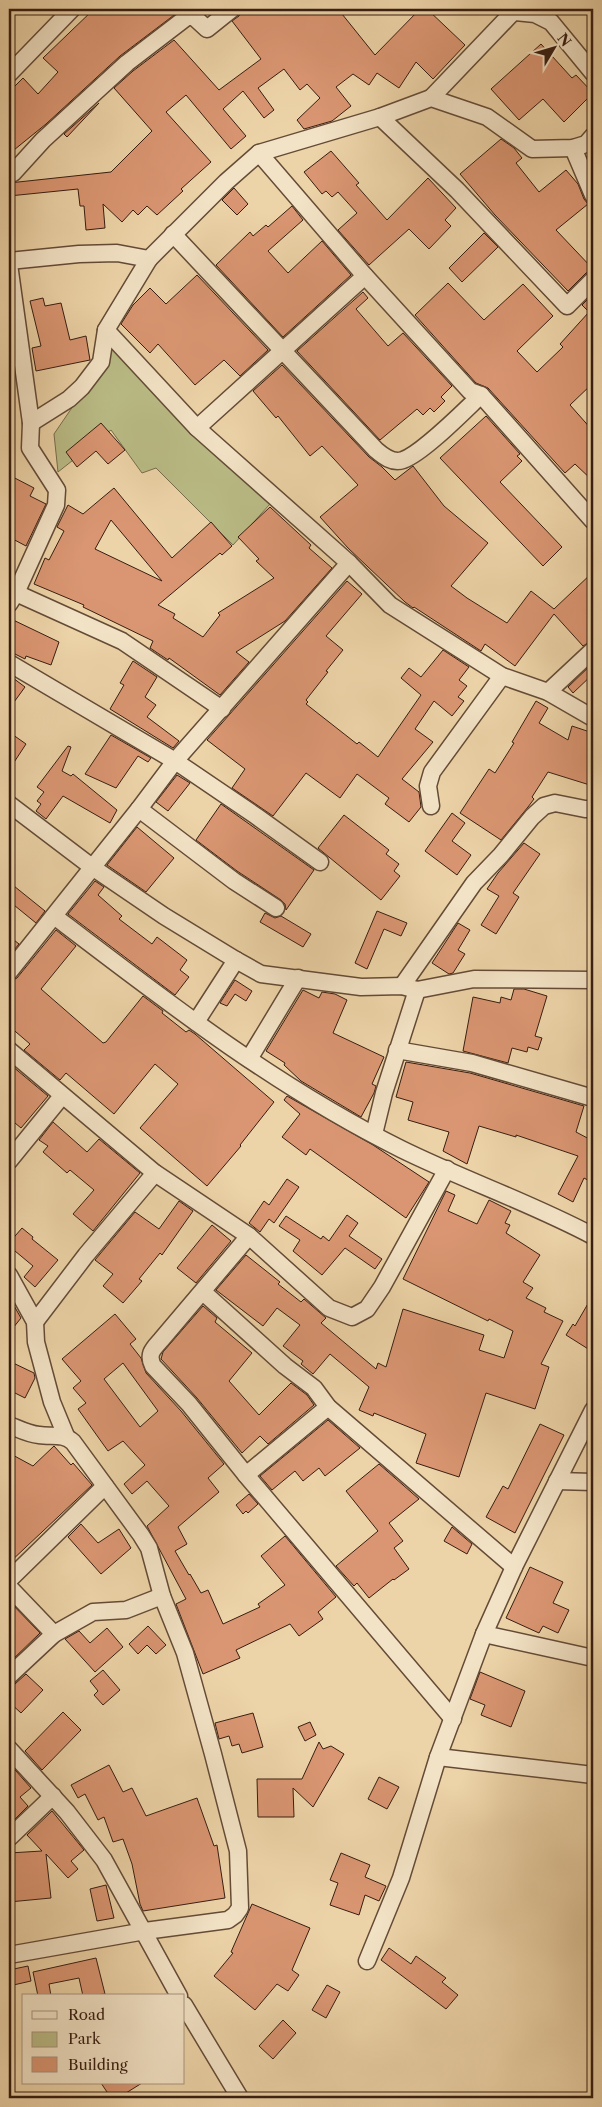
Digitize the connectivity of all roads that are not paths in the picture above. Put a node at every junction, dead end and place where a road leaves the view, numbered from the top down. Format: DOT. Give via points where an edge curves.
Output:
graph roads {
  1 [pos="232,9"];
  2 [pos="68,10"];
  3 [pos="516,10"];
  4 [pos="593,73"];
  5 [pos="9,74"];
  6 [pos="431,98"];
  7 [pos="380,117"];
  8 [pos="593,136"];
  9 [pos="573,148"];
  10 [pos="259,153"];
  11 [pos="9,173"];
  12 [pos="593,195"];
  13 [pos="173,234"];
  14 [pos="149,259"];
  15 [pos="9,263"];
  16 [pos="365,276"];
  17 [pos="593,280"];
  18 [pos="106,330"];
  19 [pos="282,350"];
  20 [pos="481,395"];
  21 [pos="31,423"];
  22 [pos="197,428"];
  23 [pos="593,521"];
  24 [pos="349,563"];
  25 [pos="12,599"];
  26 [pos="593,650"];
  27 [pos="9,662"];
  28 [pos="502,676"];
  29 [pos="548,692"];
  30 [pos="222,709"];
  31 [pos="593,718"];
  32 [pos="175,761"];
  33 [pos="9,804"];
  34 [pos="430,806"];
  35 [pos="139,809"];
  36 [pos="593,809"];
  37 [pos="320,862"];
  38 [pos="92,867"];
  39 [pos="276,908"];
  40 [pos="54,916"];
  41 [pos="236,960"];
  42 [pos="9,972"];
  43 [pos="298,978"];
  44 [pos="593,980"];
  45 [pos="409,988"];
  46 [pos="196,1022"];
  47 [pos="9,1050"];
  48 [pos="397,1050"];
  49 [pos="249,1059"];
  50 [pos="62,1096"];
  51 [pos="593,1098"];
  52 [pos="374,1134"];
  53 [pos="9,1161"];
  54 [pos="447,1170"];
  55 [pos="155,1173"];
  56 [pos="249,1236"];
  57 [pos="593,1236"];
  58 [pos="9,1275"];
  59 [pos="203,1292"];
  60 [pos="35,1322"];
  61 [pos="328,1407"];
  62 [pos="593,1410"];
  63 [pos="9,1425"];
  64 [pos="66,1436"];
  65 [pos="246,1475"];
  66 [pos="557,1481"];
  67 [pos="593,1482"];
  68 [pos="105,1486"];
  69 [pos="514,1567"];
  70 [pos="9,1580"];
  71 [pos="9,1587"];
  72 [pos="162,1596"];
  73 [pos="54,1634"];
  74 [pos="484,1634"];
  75 [pos="593,1658"];
  76 [pos="9,1676"];
  77 [pos="453,1719"];
  78 [pos="9,1749"];
  79 [pos="438,1756"];
  80 [pos="593,1776"];
  81 [pos="53,1796"];
  82 [pos="9,1838"];
  83 [pos="145,1931"];
  84 [pos="9,1955"];
  85 [pos="367,1961"];
  86 [pos="178,1994"];
  87 [pos="185,2007"];
  88 [pos="240,2098"];
  1 -- 11 [label="street" via="207,29 194,17 187,17 127,63 13,173"];
  2 -- 5 [label="street"];
  3 -- 4 [label="street" via="551,22"];
  3 -- 6 [label="street"];
  6 -- 7 [label="street"];
  6 -- 9 [label="street" via="487,117 532,149"];
  7 -- 10 [label="street"];
  7 -- 17 [label="street" via="458,190 567,306"];
  8 -- 9 [label="street" via="586,144"];
  9 -- 12 [label="street"];
  10 -- 13 [label="street"];
  10 -- 16 [label="street"];
  13 -- 14 [label="street"];
  13 -- 19 [label="street"];
  14 -- 15 [label="street" via="117,253 79,254"];
  14 -- 18 [label="street"];
  15 -- 21 [label="street"];
  16 -- 19 [label="street"];
  16 -- 20 [label="street" via="470,391"];
  18 -- 21 [label="street" via="101,362 82,387"];
  18 -- 22 [label="street"];
  19 -- 20 [label="street" via="388,460 402,461 420,450"];
  19 -- 22 [label="street"];
  20 -- 23 [label="street"];
  21 -- 25 [label="street" via="30,448 57,490 56,505"];
  22 -- 24 [label="street"];
  24 -- 28 [label="street" via="390,605"];
  24 -- 30 [label="street"];
  25 -- 30 [label="street" via="122,641"];
  26 -- 29 [label="street"];
  27 -- 32 [label="street"];
  28 -- 29 [label="street"];
  28 -- 34 [label="street" via="432,772 428,786"];
  29 -- 31 [label="street"];
  30 -- 32 [label="street"];
  32 -- 35 [label="street"];
  32 -- 37 [label="street"];
  33 -- 38 [label="street"];
  35 -- 38 [label="street"];
  35 -- 39 [label="street" via="234,881"];
  36 -- 45 [label="street" via="556,803 544,806 532,817 474,884"];
  38 -- 40 [label="street"];
  38 -- 41 [label="street"];
  40 -- 42 [label="street"];
  40 -- 46 [label="street"];
  41 -- 43 [label="street" via="261,974"];
  41 -- 46 [label="street"];
  43 -- 45 [label="street" via="361,987"];
  43 -- 49 [label="street"];
  44 -- 45 [label="street" via="474,979"];
  45 -- 48 [label="street"];
  46 -- 49 [label="street"];
  47 -- 50 [label="street"];
  48 -- 51 [label="street" via="472,1063"];
  48 -- 52 [label="street"];
  49 -- 52 [label="street"];
  50 -- 53 [label="street"];
  50 -- 55 [label="street"];
  52 -- 54 [label="street"];
  54 -- 56 [label="street" via="382,1287 366,1309 352,1317 329,1308"];
  54 -- 57 [label="street"];
  55 -- 56 [label="street"];
  55 -- 60 [label="street"];
  56 -- 59 [label="street"];
  58 -- 60 [label="street"];
  59 -- 61 [label="street" via="314,1388"];
  59 -- 65 [label="street" via="160,1340 149,1359"];
  60 -- 64 [label="street" via="36,1342 52,1402"];
  61 -- 65 [label="street"];
  61 -- 69 [label="street"];
  62 -- 66 [label="street"];
  63 -- 64 [label="street" via="39,1435"];
  64 -- 68 [label="street"];
  65 -- 77 [label="street"];
  66 -- 67 [label="street"];
  66 -- 69 [label="street"];
  68 -- 70 [label="street"];
  68 -- 72 [label="street" via="149,1548"];
  69 -- 74 [label="street"];
  71 -- 73 [label="street"];
  72 -- 73 [label="street" via="126,1610 93,1612"];
  72 -- 83 [label="street" via="185,1653 238,1851 240,1908 228,1920"];
  73 -- 76 [label="street"];
  74 -- 75 [label="street"];
  74 -- 77 [label="street"];
  77 -- 79 [label="street"];
  78 -- 81 [label="street"];
  79 -- 80 [label="street"];
  79 -- 85 [label="street" via="400,1878"];
  81 -- 82 [label="street"];
  81 -- 83 [label="street" via="104,1860 124,1900"];
  83 -- 84 [label="street"];
  83 -- 86 [label="street"];
  87 -- 88 [label="street"];
}
